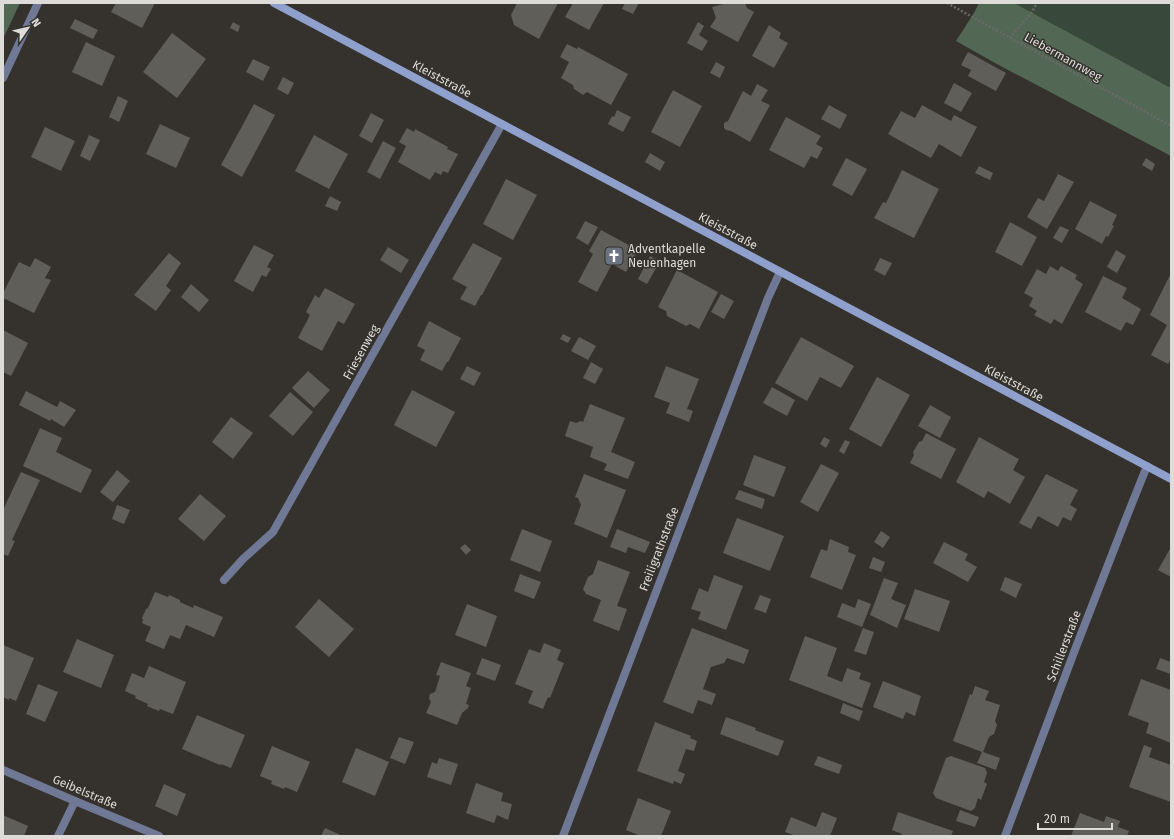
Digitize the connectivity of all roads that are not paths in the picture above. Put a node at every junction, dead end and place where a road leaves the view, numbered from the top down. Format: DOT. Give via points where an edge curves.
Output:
graph roads {
  1 [pos="38,3"];
  2 [pos="274,3"];
  3 [pos="3,78"];
  4 [pos="502,124"];
  5 [pos="780,272"];
  6 [pos="1148,466"];
  7 [pos="1171,479"];
  8 [pos="224,580"];
  9 [pos="3,770"];
  10 [pos="75,801"];
  11 [pos="58,836"];
  12 [pos="159,836"];
  13 [pos="563,836"];
  14 [pos="1005,836"];
  1 -- 3 [label="street"];
  2 -- 4 [label="street, Kleiststraße"];
  4 -- 5 [label="street, Kleiststraße"];
  4 -- 8 [label="street, Friesenweg" via="274,532"];
  5 -- 6 [label="street, Kleiststraße"];
  5 -- 13 [label="street, Freiligrathstraße"];
  6 -- 7 [label="street, Kleiststraße"];
  6 -- 14 [label="street, Schillerstraße"];
  9 -- 10 [label="street, Geibelstraße"];
  10 -- 11 [label="street"];
  10 -- 12 [label="street, Geibelstraße"];
}
